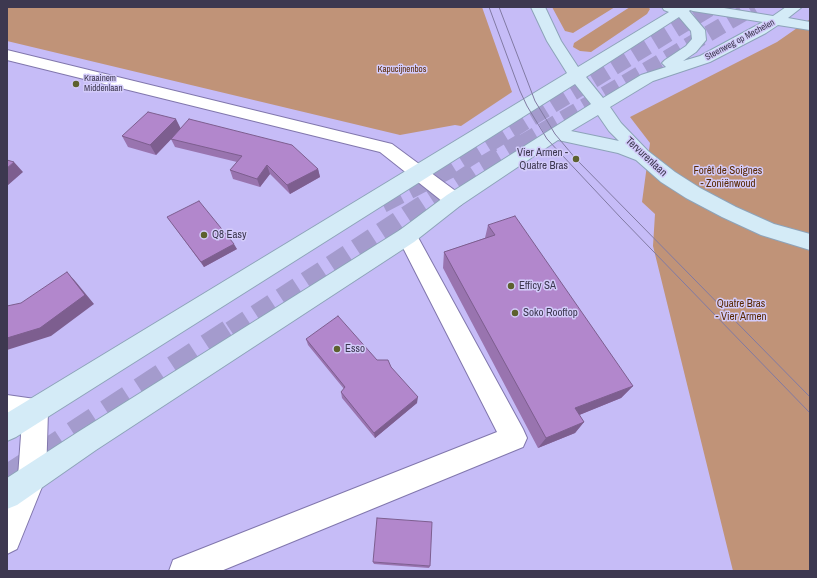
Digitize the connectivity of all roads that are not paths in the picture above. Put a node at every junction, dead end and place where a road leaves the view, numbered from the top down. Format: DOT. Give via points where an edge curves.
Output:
graph roads {
  1 [pos="538,7"];
  2 [pos="795,7"];
  3 [pos="682,8"];
  4 [pos="777,20"];
  5 [pos="810,26"];
  6 [pos="7,55"];
  7 [pos="576,75"];
  8 [pos="647,78"];
  9 [pos="601,106"];
  10 [pos="555,134"];
  11 [pos="642,155"];
  12 [pos="420,173"];
  13 [pos="454,200"];
  14 [pos="407,236"];
  15 [pos="810,242"];
  16 [pos="7,406"];
  17 [pos="35,411"];
  18 [pos="7,428"];
  19 [pos="32,477"];
  20 [pos="7,495"];
  21 [pos="7,539"];
  22 [pos="184,571"];
  1 -- 7 [label="main road, Tervurenlaan" via="554,41"];
  2 -- 4 [label="main road, Steenweg op Mechelen"];
  3 -- 4 [label="main road"];
  3 -- 7 [label="main road"];
  3 -- 8 [label="main road" via="698,30 698,40 691,50"];
  4 -- 5 [label="main road"];
  4 -- 8 [label="main road, Steenweg op Mechelen" via="705,59"];
  6 -- 12 [label="street" via="386,148"];
  7 -- 9 [label="main road, Tervurenlaan"];
  7 -- 12 [label="main road"];
  8 -- 9 [label="main road, Steenweg op Mechelen"];
  9 -- 10 [label="main road, Steenweg op Mechelen"];
  9 -- 11 [label="main road, Tervurenlaan" via="615,127"];
  10 -- 11 [label="main road" via="607,144"];
  10 -- 13 [label="main road, Steenweg op Mechelen"];
  11 -- 15 [label="main road, Tervurenlaan" via="668,177 693,193 768,230"];
  12 -- 13 [label="street"];
  12 -- 17 [label="main road"];
  13 -- 14 [label="main road, Steenweg op Mechelen"];
  14 -- 19 [label="main road, Steenweg op Mechelen"];
  14 -- 22 [label="street" via="514,438"];
  16 -- 17 [label="street"];
  17 -- 18 [label="main road"];
  17 -- 19 [label="street"];
  19 -- 20 [label="main road, Steenweg op Mechelen"];
  19 -- 21 [label="street"];
}
